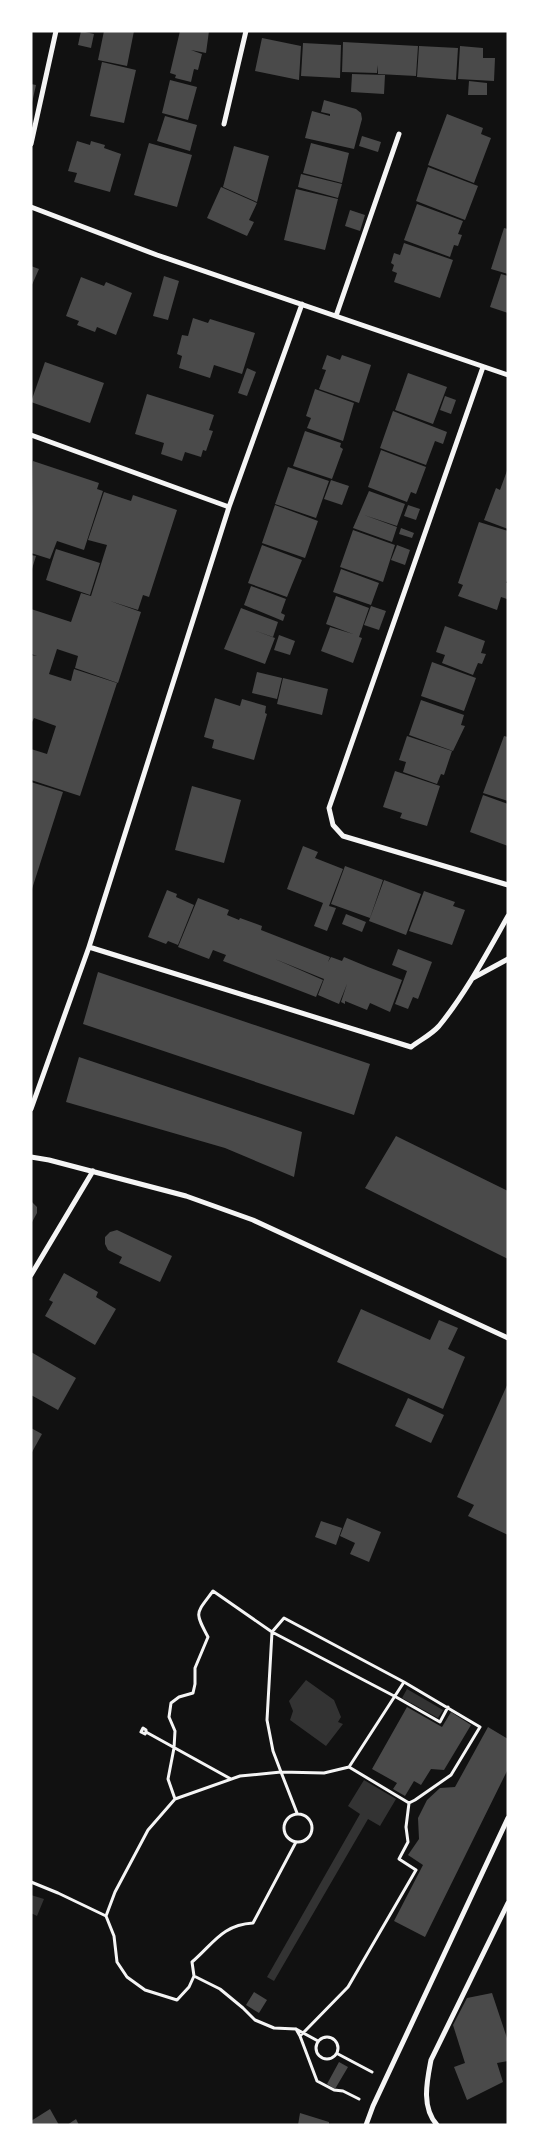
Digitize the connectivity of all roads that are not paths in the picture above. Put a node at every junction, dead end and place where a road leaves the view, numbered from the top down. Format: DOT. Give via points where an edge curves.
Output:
graph roads {
  1 [pos="56,31"];
  2 [pos="246,31"];
  3 [pos="224,124"];
  4 [pos="399,134"];
  5 [pos="31,144"];
  6 [pos="31,207"];
  7 [pos="302,304"];
  8 [pos="336,316"];
  9 [pos="483,367"];
  10 [pos="508,375"];
  11 [pos="31,435"];
  12 [pos="229,507"];
  13 [pos="508,884"];
  14 [pos="508,916"];
  15 [pos="89,947"];
  16 [pos="508,959"];
  17 [pos="472,979"];
  18 [pos="31,1109"];
  19 [pos="31,1157"];
  20 [pos="93,1171"];
  21 [pos="31,1275"];
  22 [pos="508,1338"];
  23 [pos="508,1818"];
  24 [pos="508,1903"];
  25 [pos="366,2125"];
  26 [pos="436,2125"];
  1 -- 5 [label="street"];
  2 -- 3 [label="street"];
  4 -- 8 [label="street"];
  6 -- 7 [label="street" via="157,255"];
  7 -- 8 [label="street"];
  7 -- 12 [label="street"];
  8 -- 9 [label="street"];
  9 -- 10 [label="street"];
  9 -- 13 [label="street" via="329,808 334,825 343,836"];
  11 -- 12 [label="street"];
  12 -- 15 [label="street"];
  14 -- 17 [label="street"];
  15 -- 17 [label="street" via="411,1047 439,1026"];
  15 -- 18 [label="street"];
  16 -- 17 [label="street"];
  19 -- 20 [label="street"];
  20 -- 21 [label="street"];
  20 -- 22 [label="street" via="186,1196 253,1220"];
  23 -- 25 [label="street"];
  24 -- 26 [label="street" via="431,2060 427,2104 429,2116"];
}
